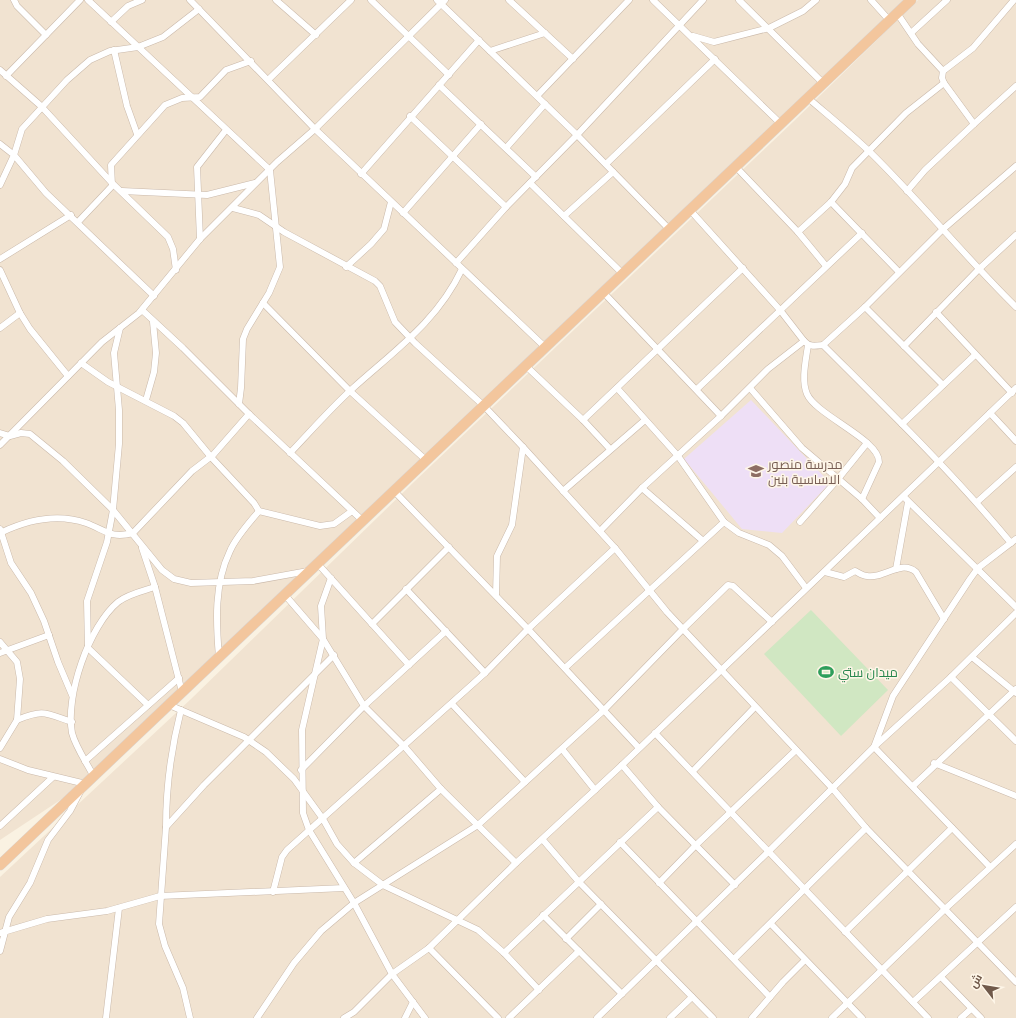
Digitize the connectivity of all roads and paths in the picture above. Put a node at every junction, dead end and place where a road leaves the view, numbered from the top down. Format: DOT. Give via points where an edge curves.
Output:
graph roads {
  1 [pos="14,0"];
  2 [pos="80,0"];
  3 [pos="88,0"];
  4 [pos="142,0"];
  5 [pos="190,0"];
  6 [pos="276,0"];
  7 [pos="351,0"];
  8 [pos="371,0"];
  9 [pos="509,0"];
  10 [pos="629,0"];
  11 [pos="653,0"];
  12 [pos="703,0"];
  13 [pos="739,0"];
  14 [pos="816,0"];
  15 [pos="871,0"];
  16 [pos="911,0"];
  17 [pos="947,0"];
  18 [pos="1014,0"];
  19 [pos="441,1"];
  20 [pos="199,9"];
  21 [pos="897,13"];
  22 [pos="889,20"];
  23 [pos="111,22"];
  24 [pos="679,25"];
  25 [pos="769,28"];
  26 [pos="545,33"];
  27 [pos="911,33"];
  28 [pos="46,35"];
  29 [pos="316,35"];
  30 [pos="690,35"];
  31 [pos="408,36"];
  32 [pos="479,40"];
  33 [pos="138,46"];
  34 [pos="114,50"];
  35 [pos="490,51"];
  36 [pos="573,59"];
  37 [pos="715,59"];
  38 [pos="251,61"];
  39 [pos="0,70"];
  40 [pos="943,71"];
  41 [pos="449,75"];
  42 [pos="6,76"];
  43 [pos="269,79"];
  44 [pos="824,83"];
  45 [pos="944,83"];
  46 [pos="439,85"];
  47 [pos="1016,86"];
  48 [pos="537,96"];
  49 [pos="191,98"];
  50 [pos="808,98"];
  51 [pos="545,104"];
  52 [pos="41,106"];
  53 [pos="410,116"];
  54 [pos="481,124"];
  55 [pos="781,124"];
  56 [pos="974,124"];
  57 [pos="315,129"];
  58 [pos="226,130"];
  59 [pos="137,134"];
  60 [pos="577,135"];
  61 [pos="0,144"];
  62 [pos="506,148"];
  63 [pos="869,152"];
  64 [pos="14,155"];
  65 [pos="453,156"];
  66 [pos="606,164"];
  67 [pos="1016,166"];
  68 [pos="736,167"];
  69 [pos="270,170"];
  70 [pos="613,172"];
  71 [pos="361,174"];
  72 [pos="536,177"];
  73 [pos="112,183"];
  74 [pos="257,183"];
  75 [pos="530,183"];
  76 [pos="0,185"];
  77 [pos="122,191"];
  78 [pos="907,191"];
  79 [pos="200,195"];
  80 [pos="391,202"];
  81 [pos="831,202"];
  82 [pos="506,207"];
  83 [pos="233,208"];
  84 [pos="690,210"];
  85 [pos="403,213"];
  86 [pos="72,215"];
  87 [pos="564,216"];
  88 [pos="78,222"];
  89 [pos="274,226"];
  90 [pos="669,230"];
  91 [pos="942,230"];
  92 [pos="798,232"];
  93 [pos="862,233"];
  94 [pos="1016,234"];
  95 [pos="200,239"];
  96 [pos="0,259"];
  97 [pos="456,263"];
  98 [pos="826,266"];
  99 [pos="346,267"];
  100 [pos="743,268"];
  101 [pos="462,269"];
  102 [pos="0,270"];
  103 [pos="176,270"];
  104 [pos="978,270"];
  105 [pos="899,272"];
  106 [pos="623,274"];
  107 [pos="603,292"];
  108 [pos="154,296"];
  109 [pos="263,303"];
  110 [pos="865,307"];
  111 [pos="1016,307"];
  112 [pos="142,310"];
  113 [pos="780,310"];
  114 [pos="936,312"];
  115 [pos="20,313"];
  116 [pos="153,322"];
  117 [pos="0,328"];
  118 [pos="120,328"];
  119 [pos="410,338"];
  120 [pos="806,343"];
  121 [pos="823,345"];
  122 [pos="904,346"];
  123 [pos="546,348"];
  124 [pos="659,349"];
  125 [pos="975,355"];
  126 [pos="81,363"];
  127 [pos="526,366"];
  128 [pos="68,376"];
  129 [pos="943,385"];
  130 [pos="116,387"];
  131 [pos="617,388"];
  132 [pos="750,388"];
  133 [pos="697,389"];
  134 [pos="1014,390"];
  135 [pos="350,391"];
  136 [pos="146,400"];
  137 [pos="239,404"];
  138 [pos="484,406"];
  139 [pos="990,413"];
  140 [pos="249,414"];
  141 [pos="721,416"];
  142 [pos="583,420"];
  143 [pos="645,420"];
  144 [pos="902,424"];
  145 [pos="0,434"];
  146 [pos="10,436"];
  147 [pos="1016,441"];
  148 [pos="866,443"];
  149 [pos="0,445"];
  150 [pos="523,447"];
  151 [pos="610,449"];
  152 [pos="290,453"];
  153 [pos="678,456"];
  154 [pos="211,457"];
  155 [pos="427,461"];
  156 [pos="937,462"];
  157 [pos="1016,467"];
  158 [pos="838,479"];
  159 [pos="642,488"];
  160 [pos="563,491"];
  161 [pos="395,492"];
  162 [pos="862,499"];
  163 [pos="906,499"];
  164 [pos="977,502"];
  165 [pos="113,510"];
  166 [pos="352,510"];
  167 [pos="259,511"];
  168 [pos="880,518"];
  169 [pos="363,521"];
  170 [pos="724,522"];
  171 [pos="800,522"];
  172 [pos="600,531"];
  173 [pos="0,532"];
  174 [pos="133,533"];
  175 [pos="108,534"];
  176 [pos="702,540"];
  177 [pos="1013,541"];
  178 [pos="140,542"];
  179 [pos="449,547"];
  180 [pos="615,548"];
  181 [pos="315,567"];
  182 [pos="978,568"];
  183 [pos="896,569"];
  184 [pos="825,572"];
  185 [pos="331,578"];
  186 [pos="220,582"];
  187 [pos="154,587"];
  188 [pos="806,588"];
  189 [pos="406,589"];
  190 [pos="649,590"];
  191 [pos="285,595"];
  192 [pos="496,595"];
  193 [pos="1016,607"];
  194 [pos="1016,613"];
  195 [pos="944,619"];
  196 [pos="772,622"];
  197 [pos="372,624"];
  198 [pos="528,629"];
  199 [pos="683,629"];
  200 [pos="446,631"];
  201 [pos="49,635"];
  202 [pos="323,639"];
  203 [pos="0,642"];
  204 [pos="88,648"];
  205 [pos="8,650"];
  206 [pos="0,653"];
  207 [pos="334,655"];
  208 [pos="219,657"];
  209 [pos="972,657"];
  210 [pos="409,665"];
  211 [pos="565,668"];
  212 [pos="721,670"];
  213 [pos="485,673"];
  214 [pos="314,676"];
  215 [pos="951,677"];
  216 [pos="179,678"];
  217 [pos="1015,691"];
  218 [pos="182,692"];
  219 [pos="72,695"];
  220 [pos="452,704"];
  221 [pos="148,705"];
  222 [pos="169,705"];
  223 [pos="364,706"];
  224 [pos="755,707"];
  225 [pos="181,710"];
  226 [pos="603,711"];
  227 [pos="988,714"];
  228 [pos="17,720"];
  229 [pos="72,722"];
  230 [pos="655,733"];
  231 [pos="251,740"];
  232 [pos="1016,741"];
  233 [pos="404,746"];
  234 [pos="874,747"];
  235 [pos="0,748"];
  236 [pos="639,748"];
  237 [pos="562,749"];
  238 [pos="796,750"];
  239 [pos="0,759"];
  240 [pos="85,761"];
  241 [pos="934,763"];
  242 [pos="622,765"];
  243 [pos="302,770"];
  244 [pos="693,771"];
  245 [pos="53,777"];
  246 [pos="524,782"];
  247 [pos="88,783"];
  248 [pos="912,786"];
  249 [pos="441,789"];
  250 [pos="833,789"];
  251 [pos="595,790"];
  252 [pos="302,791"];
  253 [pos="1016,796"];
  254 [pos="658,807"];
  255 [pos="732,812"];
  256 [pos="323,819"];
  257 [pos="478,825"];
  258 [pos="0,826"];
  259 [pos="166,827"];
  260 [pos="866,828"];
  261 [pos="952,828"];
  262 [pos="309,830"];
  263 [pos="543,840"];
  264 [pos="620,842"];
  265 [pos="1016,844"];
  266 [pos="696,845"];
  267 [pos="768,852"];
  268 [pos="354,863"];
  269 [pos="516,863"];
  270 [pos="0,865"];
  271 [pos="990,867"];
  272 [pos="908,872"];
  273 [pos="579,882"];
  274 [pos="659,883"];
  275 [pos="735,885"];
  276 [pos="383,886"];
  277 [pos="344,888"];
  278 [pos="805,889"];
  279 [pos="273,892"];
  280 [pos="160,896"];
  281 [pos="354,903"];
  282 [pos="601,904"];
  283 [pos="1016,907"];
  284 [pos="119,908"];
  285 [pos="945,909"];
  286 [pos="543,915"];
  287 [pos="458,920"];
  288 [pos="696,921"];
  289 [pos="771,924"];
  290 [pos="3,932"];
  291 [pos="845,932"];
  292 [pos="566,939"];
  293 [pos="979,943"];
  294 [pos="429,948"];
  295 [pos="579,951"];
  296 [pos="0,952"];
  297 [pos="504,953"];
  298 [pos="734,959"];
  299 [pos="656,960"];
  300 [pos="805,960"];
  301 [pos="882,970"];
  302 [pos="392,974"];
  303 [pos="941,977"];
  304 [pos="1016,982"];
  305 [pos="539,990"];
  306 [pos="622,994"];
  307 [pos="692,997"];
  308 [pos="770,997"];
  309 [pos="413,1002"];
  310 [pos="913,1002"];
  311 [pos="848,1003"];
  312 [pos="972,1008"];
  313 [pos="106,1018"];
  314 [pos="190,1018"];
  315 [pos="257,1018"];
  316 [pos="344,1018"];
  317 [pos="405,1018"];
  318 [pos="425,1018"];
  319 [pos="498,1018"];
  320 [pos="509,1018"];
  321 [pos="596,1018"];
  322 [pos="670,1018"];
  323 [pos="713,1018"];
  324 [pos="752,1018"];
  325 [pos="832,1018"];
  326 [pos="862,1018"];
  327 [pos="928,1018"];
  328 [pos="961,1018"];
  329 [pos="981,1018"];
  1 -- 28 [label="street"];
  2 -- 28 [label="street"];
  3 -- 23 [label="street"];
  4 -- 23 [label="street" via="128,6"];
  5 -- 20 [label="street"];
  6 -- 29 [label="street"];
  7 -- 29 [label="street"];
  8 -- 31 [label="street"];
  9 -- 26 [label="street"];
  10 -- 36 [label="street"];
  11 -- 24 [label="street"];
  12 -- 24 [label="street"];
  13 -- 25 [label="street"];
  14 -- 25 [label="street" via="803,11"];
  15 -- 22 [label="street"];
  16 -- 21 [label="highway"];
  17 -- 27 [label="street"];
  18 -- 40 [label="street" via="972,48"];
  19 -- 31 [label="street"];
  19 -- 32 [label="street"];
  20 -- 33 [label="street" via="163,36"];
  20 -- 38 [label="street"];
  21 -- 22 [label="highway"];
  21 -- 27 [label="street"];
  22 -- 44 [label="highway"];
  23 -- 33 [label="street"];
  24 -- 30 [label="street"];
  24 -- 60 [label="street"];
  25 -- 30 [label="street" via="714,42"];
  25 -- 44 [label="street"];
  26 -- 35 [label="street"];
  26 -- 36 [label="street"];
  27 -- 40 [label="street"];
  28 -- 42 [label="street"];
  29 -- 43 [label="street"];
  30 -- 37 [label="street"];
  31 -- 41 [label="street"];
  31 -- 57 [label="street"];
  32 -- 35 [label="street"];
  32 -- 41 [label="street"];
  33 -- 34 [label="street"];
  33 -- 49 [label="street"];
  34 -- 52 [label="street" via="90,60"];
  34 -- 59 [label="street" via="126,106"];
  35 -- 48 [label="street"];
  36 -- 48 [label="street"];
  37 -- 55 [label="street"];
  37 -- 66 [label="street"];
  38 -- 43 [label="street"];
  38 -- 49 [label="street" via="226,70 203,95"];
  39 -- 42 [label="street"];
  40 -- 45 [label="street"];
  41 -- 46 [label="street"];
  42 -- 52 [label="street"];
  43 -- 57 [label="street"];
  44 -- 50 [label="highway"];
  45 -- 56 [label="street"];
  45 -- 63 [label="street" via="906,113"];
  46 -- 53 [label="street"];
  46 -- 54 [label="street"];
  47 -- 56 [label="street"];
  48 -- 51 [label="street"];
  49 -- 58 [label="street"];
  49 -- 59 [label="street" via="182,98 165,105"];
  50 -- 55 [label="highway"];
  50 -- 63 [label="street"];
  51 -- 60 [label="street"];
  51 -- 62 [label="street"];
  52 -- 64 [label="street" via="22,129"];
  52 -- 73 [label="street"];
  53 -- 65 [label="street"];
  53 -- 71 [label="street"];
  54 -- 62 [label="street"];
  54 -- 65 [label="street"];
  55 -- 68 [label="highway"];
  56 -- 78 [label="street" via="925,170"];
  57 -- 69 [label="street"];
  57 -- 71 [label="street"];
  58 -- 69 [label="street"];
  58 -- 79 [label="street" via="197,167"];
  59 -- 73 [label="street" via="111,165"];
  60 -- 66 [label="street"];
  60 -- 72 [label="street"];
  61 -- 64 [label="street"];
  62 -- 72 [label="street"];
  63 -- 78 [label="street"];
  63 -- 81 [label="street" via="851,170 845,184"];
  64 -- 76 [label="street"];
  64 -- 86 [label="street" via="38,184"];
  65 -- 82 [label="street"];
  65 -- 85 [label="street"];
  66 -- 70 [label="street"];
  67 -- 91 [label="street"];
  68 -- 84 [label="highway"];
  68 -- 92 [label="street"];
  69 -- 74 [label="street"];
  69 -- 89 [label="street"];
  70 -- 87 [label="street"];
  70 -- 90 [label="street"];
  71 -- 80 [label="street"];
  72 -- 75 [label="street"];
  73 -- 77 [label="street"];
  73 -- 88 [label="street" via="109,190"];
  74 -- 79 [label="street" via="214,195"];
  74 -- 83 [label="street"];
  75 -- 82 [label="street"];
  75 -- 87 [label="street"];
  77 -- 79 [label="street"];
  77 -- 103 [label="street" via="168,237 173,249"];
  78 -- 91 [label="street"];
  79 -- 95 [label="street"];
  80 -- 85 [label="street"];
  80 -- 99 [label="street" via="384,229"];
  81 -- 92 [label="street"];
  81 -- 93 [label="street"];
  82 -- 97 [label="street"];
  83 -- 89 [label="street" via="259,215"];
  83 -- 95 [label="street"];
  84 -- 90 [label="highway"];
  84 -- 100 [label="street"];
  85 -- 97 [label="street"];
  86 -- 88 [label="street"];
  86 -- 96 [label="street"];
  87 -- 106 [label="street"];
  88 -- 108 [label="street"];
  89 -- 99 [label="street"];
  89 -- 109 [label="street" via="280,267"];
  90 -- 106 [label="highway"];
  91 -- 104 [label="street"];
  91 -- 105 [label="street"];
  92 -- 98 [label="street"];
  93 -- 98 [label="street"];
  93 -- 105 [label="street"];
  94 -- 104 [label="street"];
  95 -- 103 [label="street"];
  97 -- 101 [label="street"];
  98 -- 113 [label="street"];
  99 -- 119 [label="street" via="366,275 380,286 395,322"];
  100 -- 113 [label="street"];
  100 -- 124 [label="street"];
  101 -- 119 [label="street" via="440,307"];
  101 -- 123 [label="street"];
  102 -- 115 [label="street"];
  103 -- 108 [label="street"];
  104 -- 111 [label="street"];
  104 -- 114 [label="street"];
  105 -- 110 [label="street"];
  106 -- 107 [label="highway"];
  107 -- 123 [label="highway"];
  107 -- 124 [label="street"];
  108 -- 112 [label="street"];
  109 -- 135 [label="street"];
  109 -- 137 [label="street" via="243,339 242,388"];
  110 -- 121 [label="street"];
  110 -- 122 [label="street"];
  112 -- 116 [label="street"];
  112 -- 118 [label="street"];
  113 -- 120 [label="street"];
  113 -- 133 [label="street"];
  114 -- 122 [label="street"];
  114 -- 125 [label="street"];
  115 -- 117 [label="street"];
  115 -- 128 [label="street"];
  116 -- 136 [label="street" via="156,353"];
  116 -- 137 [label="street" via="187,351"];
  118 -- 126 [label="street"];
  118 -- 130 [label="street" via="114,351"];
  119 -- 135 [label="street"];
  119 -- 138 [label="street"];
  120 -- 121 [label="street"];
  120 -- 132 [label="street" via="772,365"];
  120 -- 148 [label="street" via="805,388 808,395"];
  121 -- 144 [label="street"];
  122 -- 129 [label="street"];
  123 -- 127 [label="highway"];
  124 -- 131 [label="street"];
  124 -- 133 [label="street"];
  125 -- 129 [label="street"];
  125 -- 134 [label="street"];
  126 -- 128 [label="street"];
  126 -- 130 [label="street"];
  127 -- 138 [label="highway"];
  127 -- 142 [label="street"];
  128 -- 146 [label="street"];
  129 -- 144 [label="street"];
  130 -- 136 [label="street"];
  130 -- 165 [label="street" via="119,444"];
  131 -- 142 [label="street"];
  131 -- 143 [label="street"];
  132 -- 141 [label="street"];
  132 -- 158 [label="street" via="802,448"];
  133 -- 141 [label="street"];
  134 -- 139 [label="street"];
  135 -- 152 [label="street"];
  135 -- 155 [label="street"];
  136 -- 154 [label="street" via="178,419"];
  137 -- 140 [label="street"];
  138 -- 150 [label="street"];
  138 -- 155 [label="highway"];
  139 -- 147 [label="street"];
  139 -- 156 [label="street"];
  140 -- 152 [label="street"];
  140 -- 154 [label="street"];
  141 -- 153 [label="street"];
  142 -- 151 [label="street"];
  143 -- 151 [label="street"];
  143 -- 153 [label="street"];
  144 -- 156 [label="street"];
  145 -- 146 [label="street"];
  146 -- 149 [label="street"];
  146 -- 165 [label="street" via="26,433 34,437 63,461"];
  148 -- 158 [label="street"];
  148 -- 162 [label="street" via="879,460"];
  150 -- 160 [label="street"];
  150 -- 192 [label="street" via="512,525 497,556"];
  151 -- 160 [label="street"];
  152 -- 166 [label="street"];
  153 -- 159 [label="street"];
  153 -- 170 [label="street"];
  154 -- 167 [label="street"];
  154 -- 174 [label="street" via="192,471"];
  155 -- 161 [label="highway"];
  156 -- 163 [label="street"];
  156 -- 164 [label="street"];
  157 -- 164 [label="street"];
  158 -- 162 [label="street"];
  158 -- 171 [label="street"];
  159 -- 172 [label="street"];
  159 -- 176 [label="street"];
  160 -- 172 [label="street"];
  161 -- 169 [label="highway"];
  161 -- 179 [label="street"];
  162 -- 168 [label="street"];
  163 -- 168 [label="street"];
  163 -- 182 [label="street"];
  163 -- 183 [label="street"];
  164 -- 177 [label="street"];
  165 -- 174 [label="street"];
  165 -- 175 [label="street"];
  166 -- 167 [label="street" via="334,524 320,526"];
  166 -- 169 [label="street"];
  167 -- 186 [label="street" via="230,551"];
  168 -- 184 [label="street"];
  169 -- 181 [label="highway"];
  170 -- 176 [label="street"];
  170 -- 188 [label="street" via="739,533 769,545 782,556"];
  172 -- 180 [label="street"];
  173 -- 175 [label="street" via="34,520 59,518 87,523"];
  173 -- 201 [label="street" via="11,563 31,593"];
  174 -- 175 [label="street" via="122,536"];
  174 -- 178 [label="street"];
  175 -- 204 [label="street" via="87,601"];
  176 -- 190 [label="street"];
  177 -- 182 [label="street"];
  178 -- 186 [label="street" via="169,576 190,583"];
  178 -- 187 [label="street"];
  179 -- 189 [label="street"];
  179 -- 192 [label="street"];
  180 -- 190 [label="street"];
  180 -- 198 [label="street"];
  181 -- 185 [label="street"];
  181 -- 186 [label="street" via="268,579"];
  181 -- 191 [label="highway"];
  182 -- 193 [label="street"];
  182 -- 195 [label="street"];
  183 -- 184 [label="street" via="870,576 855,572 844,577"];
  183 -- 195 [label="street" via="907,567 916,572"];
  184 -- 188 [label="street"];
  185 -- 197 [label="street"];
  185 -- 202 [label="street" via="321,606"];
  186 -- 208 [label="street" via="216,616"];
  187 -- 204 [label="street" via="118,602 105,617"];
  187 -- 216 [label="street"];
  188 -- 196 [label="street"];
  189 -- 197 [label="street"];
  189 -- 200 [label="street"];
  190 -- 199 [label="street"];
  190 -- 211 [label="street"];
  191 -- 202 [label="street"];
  191 -- 208 [label="highway"];
  192 -- 198 [label="street"];
  194 -- 209 [label="street"];
  195 -- 234 [label="street" via="893,696"];
  196 -- 199 [label="street" via="730,585"];
  196 -- 212 [label="street"];
  197 -- 210 [label="street"];
  198 -- 211 [label="street"];
  198 -- 213 [label="street"];
  199 -- 212 [label="street"];
  199 -- 226 [label="street"];
  200 -- 210 [label="street"];
  200 -- 213 [label="street"];
  201 -- 205 [label="street"];
  201 -- 219 [label="street"];
  202 -- 207 [label="street"];
  202 -- 214 [label="street"];
  203 -- 205 [label="street"];
  204 -- 219 [label="street"];
  204 -- 221 [label="street"];
  205 -- 206 [label="street"];
  205 -- 228 [label="street" via="17,662 19,671"];
  207 -- 214 [label="street"];
  207 -- 223 [label="street"];
  208 -- 218 [label="highway"];
  209 -- 215 [label="street"];
  209 -- 217 [label="street"];
  210 -- 223 [label="street"];
  211 -- 226 [label="street"];
  212 -- 224 [label="street"];
  212 -- 230 [label="street"];
  213 -- 220 [label="street"];
  214 -- 231 [label="street"];
  214 -- 243 [label="street" via="302,730"];
  215 -- 227 [label="street"];
  215 -- 234 [label="street"];
  216 -- 218 [label="street"];
  216 -- 221 [label="street"];
  217 -- 227 [label="street"];
  218 -- 222 [label="highway"];
  219 -- 229 [label="street"];
  220 -- 233 [label="street"];
  220 -- 246 [label="street"];
  221 -- 240 [label="street"];
  222 -- 225 [label="street"];
  222 -- 247 [label="highway"];
  223 -- 233 [label="street"];
  223 -- 243 [label="street"];
  224 -- 238 [label="street"];
  224 -- 244 [label="street"];
  225 -- 231 [label="street"];
  225 -- 259 [label="street" via="173,741 166,797"];
  226 -- 236 [label="street"];
  226 -- 237 [label="street"];
  227 -- 232 [label="street"];
  227 -- 241 [label="street"];
  228 -- 229 [label="street" via="38,712"];
  228 -- 235 [label="street"];
  229 -- 240 [label="street" via="75,742"];
  230 -- 236 [label="street"];
  230 -- 244 [label="street"];
  231 -- 252 [label="street" via="275,759"];
  231 -- 259 [label="street" via="204,785"];
  233 -- 249 [label="street"];
  233 -- 256 [label="street"];
  234 -- 248 [label="street"];
  234 -- 250 [label="street"];
  236 -- 242 [label="street"];
  237 -- 246 [label="street"];
  237 -- 251 [label="street"];
  238 -- 250 [label="street"];
  238 -- 255 [label="street"];
  239 -- 245 [label="street"];
  240 -- 247 [label="street"];
  241 -- 248 [label="street"];
  241 -- 253 [label="street"];
  242 -- 251 [label="street"];
  242 -- 254 [label="street"];
  243 -- 252 [label="street"];
  244 -- 255 [label="street"];
  245 -- 247 [label="street"];
  245 -- 258 [label="street"];
  246 -- 257 [label="street"];
  247 -- 270 [label="highway"];
  247 -- 290 [label="street" via="48,840 30,883 9,916"];
  248 -- 261 [label="street"];
  249 -- 257 [label="street"];
  249 -- 268 [label="street"];
  250 -- 260 [label="street"];
  250 -- 267 [label="street"];
  251 -- 263 [label="street"];
  252 -- 256 [label="street"];
  252 -- 262 [label="street" via="303,813"];
  254 -- 264 [label="street"];
  254 -- 266 [label="street"];
  255 -- 266 [label="street"];
  255 -- 267 [label="street"];
  256 -- 262 [label="street"];
  256 -- 268 [label="street" via="337,844"];
  257 -- 269 [label="street"];
  257 -- 276 [label="street"];
  259 -- 280 [label="street"];
  260 -- 272 [label="street"];
  260 -- 278 [label="street"];
  261 -- 271 [label="street"];
  261 -- 272 [label="street"];
  262 -- 277 [label="street"];
  262 -- 279 [label="street" via="282,857"];
  263 -- 269 [label="street"];
  263 -- 273 [label="street"];
  264 -- 273 [label="street"];
  264 -- 274 [label="street"];
  265 -- 271 [label="street"];
  266 -- 274 [label="street"];
  266 -- 275 [label="street"];
  267 -- 275 [label="street"];
  267 -- 278 [label="street"];
  268 -- 276 [label="street"];
  269 -- 287 [label="street"];
  271 -- 285 [label="street"];
  272 -- 285 [label="street"];
  272 -- 291 [label="street"];
  273 -- 282 [label="street"];
  273 -- 286 [label="street"];
  274 -- 288 [label="street"];
  275 -- 288 [label="street"];
  276 -- 281 [label="street"];
  276 -- 287 [label="street"];
  277 -- 279 [label="street"];
  277 -- 281 [label="street"];
  278 -- 289 [label="street"];
  278 -- 291 [label="street"];
  279 -- 280 [label="street"];
  280 -- 284 [label="street"];
  280 -- 314 [label="street" via="161,934 183,988"];
  281 -- 302 [label="street"];
  281 -- 315 [label="street" via="308,945"];
  282 -- 292 [label="street"];
  282 -- 299 [label="street"];
  283 -- 293 [label="street"];
  284 -- 290 [label="street" via="47,919"];
  284 -- 313 [label="street"];
  285 -- 293 [label="street"];
  285 -- 301 [label="street"];
  286 -- 292 [label="street"];
  286 -- 297 [label="street"];
  287 -- 294 [label="street"];
  287 -- 297 [label="street" via="478,930"];
  288 -- 298 [label="street"];
  288 -- 299 [label="street"];
  289 -- 298 [label="street"];
  289 -- 300 [label="street"];
  290 -- 296 [label="street"];
  291 -- 301 [label="street"];
  292 -- 295 [label="street"];
  293 -- 303 [label="street"];
  293 -- 304 [label="street"];
  294 -- 302 [label="street"];
  294 -- 319 [label="street"];
  295 -- 305 [label="street"];
  295 -- 306 [label="street"];
  297 -- 305 [label="street"];
  298 -- 308 [label="street"];
  299 -- 306 [label="street"];
  299 -- 307 [label="street"];
  300 -- 308 [label="street"];
  300 -- 311 [label="street"];
  301 -- 310 [label="street"];
  301 -- 311 [label="street"];
  302 -- 309 [label="street"];
  302 -- 316 [label="street" via="354,1012"];
  303 -- 310 [label="street"];
  303 -- 312 [label="street"];
  305 -- 320 [label="street"];
  306 -- 321 [label="street"];
  307 -- 322 [label="street"];
  307 -- 323 [label="street"];
  308 -- 324 [label="street"];
  309 -- 317 [label="street"];
  309 -- 318 [label="street"];
  310 -- 327 [label="street"];
  311 -- 325 [label="street"];
  311 -- 326 [label="street"];
  312 -- 328 [label="street"];
  312 -- 329 [label="street"];
}
